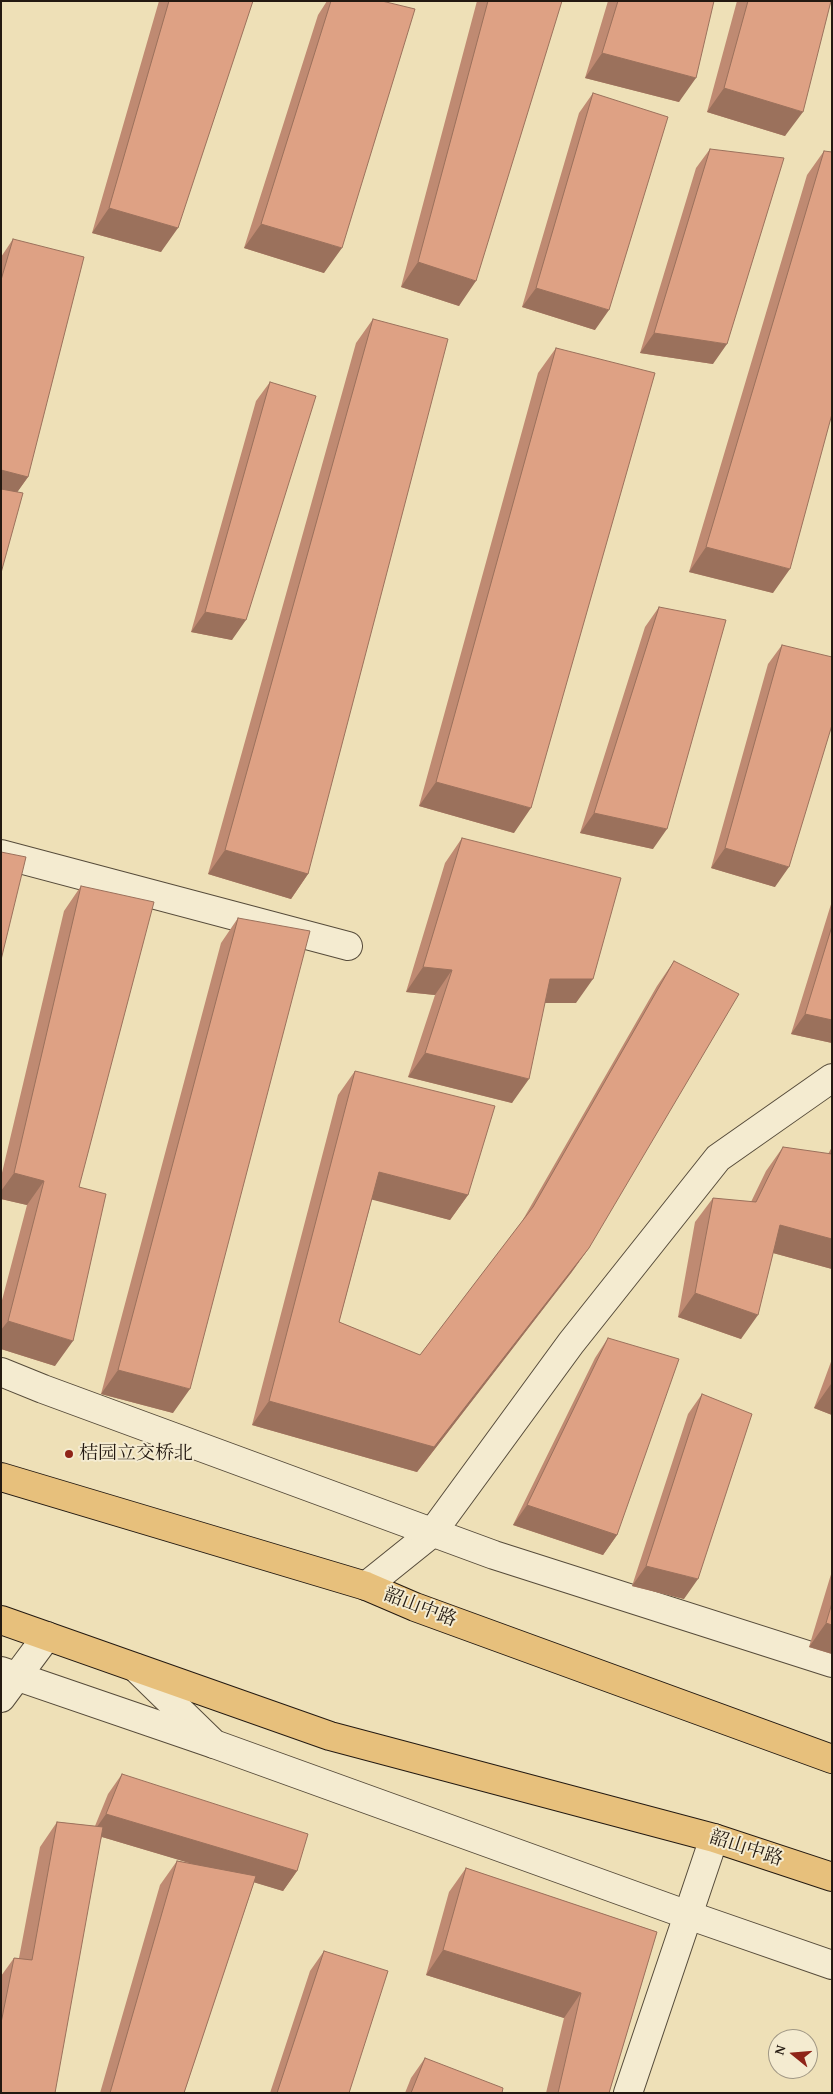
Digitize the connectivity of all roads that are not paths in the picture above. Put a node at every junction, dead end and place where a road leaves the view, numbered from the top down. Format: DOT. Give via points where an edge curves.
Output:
graph roads {
  1 [pos="1,854"];
  2 [pos="348,946"];
  3 [pos="832,1078"];
  4 [pos="1,1372"];
  5 [pos="1,1477"];
  6 [pos="432,1533"];
  7 [pos="366,1586"];
  8 [pos="1,1620"];
  9 [pos="47,1636"];
  10 [pos="832,1663"];
  11 [pos="136,1668"];
  12 [pos="6,1682"];
  13 [pos="214,1744"];
  14 [pos="832,1759"];
  15 [pos="714,1838"];
  16 [pos="832,1876"];
  17 [pos="688,1915"];
  18 [pos="832,1965"];
  19 [pos="628,2093"];
  1 -- 2 [label="street"];
  3 -- 6 [label="street" via="718,1158 571,1343"];
  4 -- 6 [label="street"];
  5 -- 7 [label="main road, 韶山中路"];
  6 -- 7 [label="street"];
  6 -- 10 [label="street" via="494,1556"];
  7 -- 14 [label="main road, 韶山中路" via="415,1607"];
  8 -- 9 [label="main road, 韶山中路"];
  9 -- 11 [label="main road, 韶山中路"];
  9 -- 12 [label="street"];
  11 -- 13 [label="street"];
  11 -- 15 [label="main road, 韶山中路" via="330,1736"];
  12 -- 13 [label="street"];
  13 -- 17 [label="street"];
  15 -- 16 [label="main road, 韶山中路"];
  15 -- 17 [label="street"];
  17 -- 18 [label="street"];
  17 -- 19 [label="street"];
}
